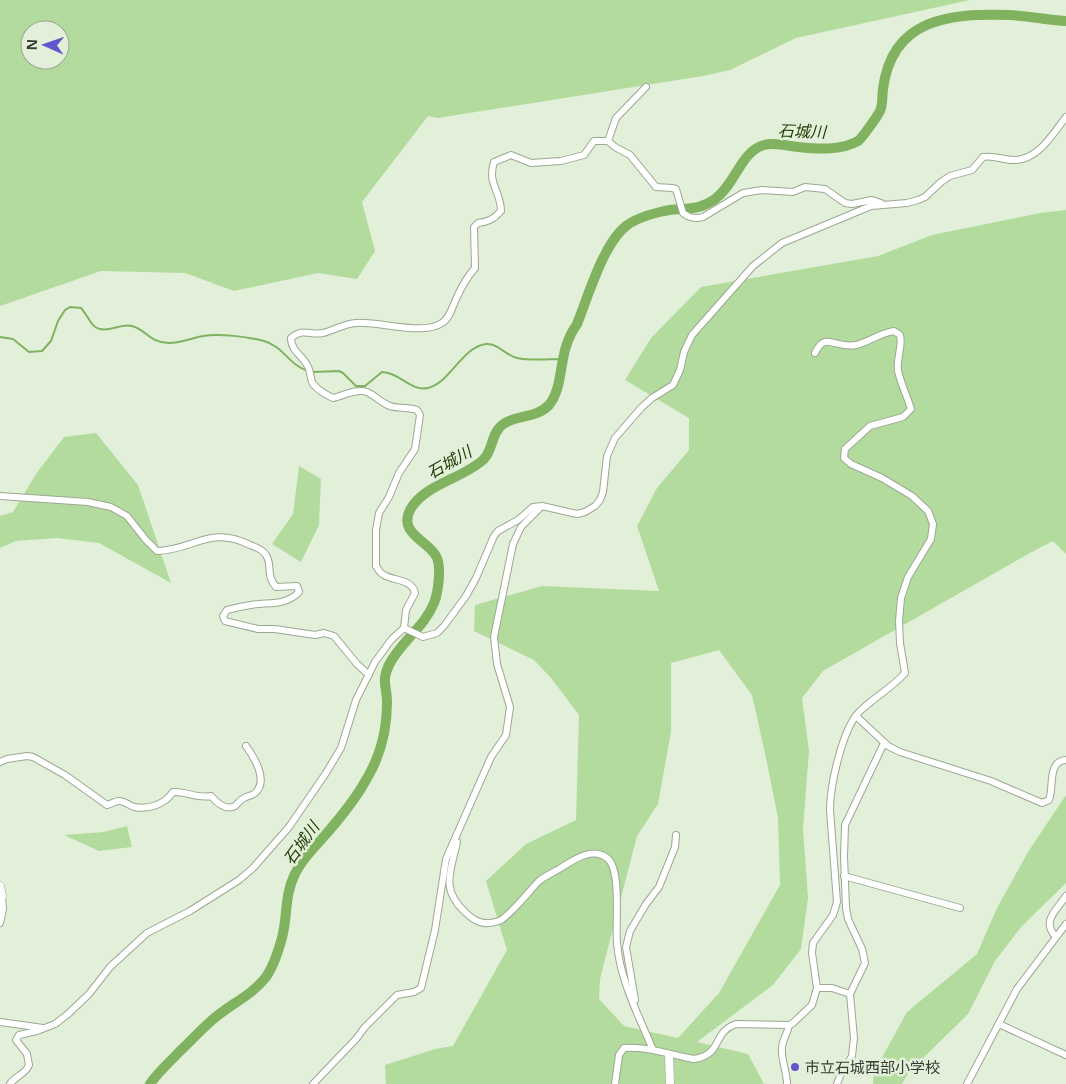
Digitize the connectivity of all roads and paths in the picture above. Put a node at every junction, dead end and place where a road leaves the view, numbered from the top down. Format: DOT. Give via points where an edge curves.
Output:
graph roads {
  1 [pos="646,87"];
  2 [pos="1066,117"];
  3 [pos="608,141"];
  4 [pos="884,204"];
  5 [pos="815,353"];
  6 [pos="0,496"];
  7 [pos="542,506"];
  8 [pos="405,628"];
  9 [pos="368,674"];
  10 [pos="856,716"];
  11 [pos="884,742"];
  12 [pos="246,746"];
  13 [pos="1066,760"];
  14 [pos="0,762"];
  15 [pos="459,829"];
  16 [pos="676,835"];
  17 [pos="844,876"];
  18 [pos="0,886"];
  19 [pos="2,896"];
  20 [pos="1066,896"];
  21 [pos="960,908"];
  22 [pos="0,923"];
  23 [pos="1066,924"];
  24 [pos="1056,937"];
  25 [pos="817,988"];
  26 [pos="850,994"];
  27 [pos="636,1008"];
  28 [pos="0,1022"];
  29 [pos="789,1024"];
  30 [pos="999,1024"];
  31 [pos="44,1028"];
  32 [pos="653,1050"];
  33 [pos="669,1055"];
  34 [pos="1066,1055"];
  35 [pos="10,1084"];
  36 [pos="314,1084"];
  37 [pos="615,1084"];
  38 [pos="670,1084"];
  39 [pos="787,1084"];
  40 [pos="837,1084"];
  41 [pos="967,1084"];
  1 -- 3 [label="street" via="616,118"];
  2 -- 4 [label="street" via="1036,154 1027,159 983,157 972,170 950,176 918,200"];
  3 -- 4 [label="street" via="630,155 656,187 676,189 683,213 691,218 703,217 743,193 762,190 825,189 845,203 872,200"];
  3 -- 8 [label="street" via="594,140 584,155 561,161 531,163 511,155 494,162 491,173 501,211 488,222 474,227 476,268 442,323 413,328 376,322 357,323 322,334 297,333 291,338 294,350 311,373 311,382 320,392 333,398 358,391 367,392 383,404 412,408 420,415 415,449 379,513 376,530 376,566 386,576 414,588 413,599 406,610"];
  4 -- 7 [label="street" via="858,210 782,243 752,266 692,335 673,385 641,408 615,438 607,456 603,492 595,506 577,514"];
  5 -- 10 [label="street" via="820,344 827,341 845,346 858,345 886,332 894,331 900,335 898,370 911,410 903,417 870,426 845,449 844,458 912,496 928,511 933,524 931,538 908,577 901,598 899,621 905,673"];
  6 -- 9 [label="street" via="88,502 111,507 127,516 157,551 215,537 235,538 247,543 266,556 270,580 276,587 297,586 299,592 284,602 227,610 223,616 225,621 258,629 329,634"];
  7 -- 8 [label="street" via="533,507 498,531 470,590 437,633 424,637"];
  7 -- 15 [label="street" via="521,527 513,544 494,637 497,664 510,707 506,735 491,758"];
  8 -- 9 [label="street" via="391,640"];
  9 -- 31 [label="street" via="341,748 290,827 253,868 190,911 147,933 110,967 68,1014"];
  10 -- 11 [label="street"];
  10 -- 25 [label="street" via="840,751 830,798 838,902 833,915 813,942"];
  11 -- 13 [label="street" via="900,752 991,781 1042,803 1051,795 1056,764"];
  11 -- 17 [label="street" via="845,825"];
  12 -- 14 [label="street" via="260,772 259,788 228,808 211,796 178,792 173,792 163,803 154,805 134,807 116,801 108,805 33,757"];
  15 -- 27 [label="street" via="449,882 450,894 456,904 480,923 501,920 541,880 577,858 589,854 608,858 616,879 617,944 622,978"];
  15 -- 36 [label="street" via="446,859 435,930 421,988 397,995"];
  16 -- 27 [label="street" via="660,888 630,931 626,947"];
  17 -- 21 [label="street"];
  17 -- 26 [label="street" via="848,919 864,957 863,968"];
  18 -- 19 [label="street"];
  19 -- 22 [label="street"];
  20 -- 24 [label="street" via="1049,924"];
  23 -- 24 [label="street"];
  24 -- 30 [label="street" via="1017,989"];
  25 -- 26 [label="street" via="832,988"];
  25 -- 29 [label="street" via="812,1005"];
  26 -- 40 [label="street" via="854,1038 852,1056"];
  27 -- 32 [label="street"];
  28 -- 31 [label="street"];
  29 -- 33 [label="street" via="728,1026 708,1056 694,1059"];
  29 -- 39 [label="street" via="782,1045"];
  30 -- 34 [label="street"];
  30 -- 41 [label="street"];
  31 -- 35 [label="street" via="17,1037 29,1065"];
  32 -- 33 [label="street"];
  32 -- 37 [label="street" via="624,1048"];
  33 -- 38 [label="street"];
}
